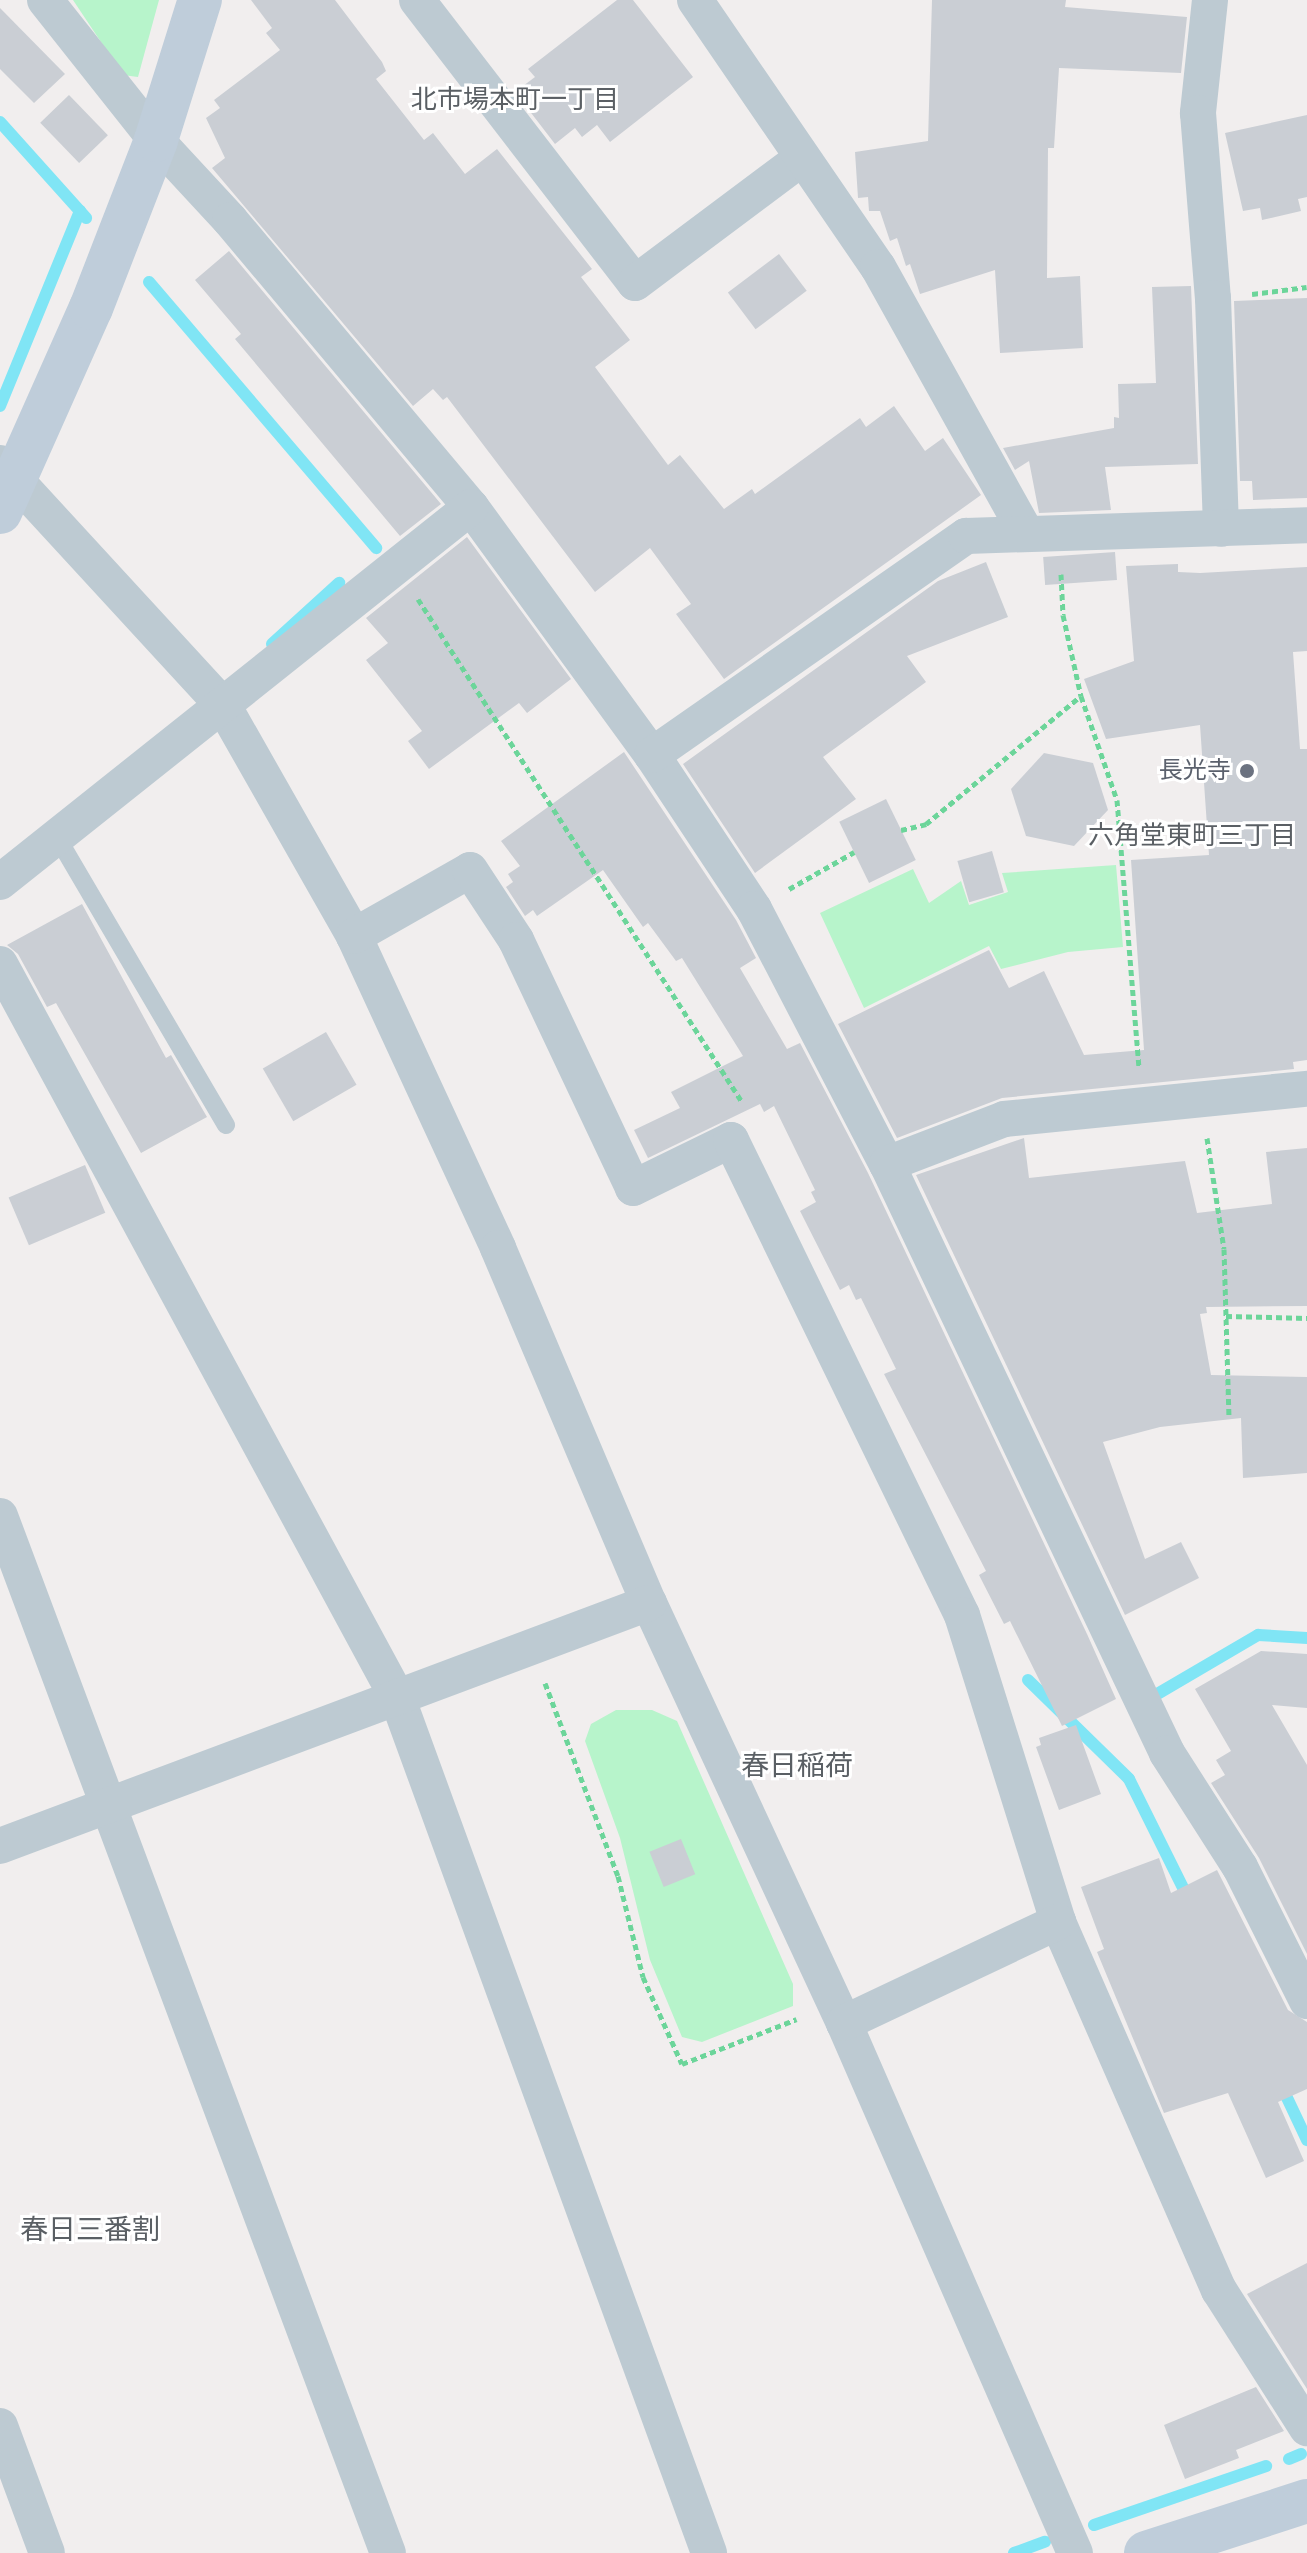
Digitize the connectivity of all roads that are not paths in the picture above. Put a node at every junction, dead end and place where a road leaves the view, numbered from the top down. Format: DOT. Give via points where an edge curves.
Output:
graph roads {
  1 [pos="45,0"];
  2 [pos="200,0"];
  3 [pos="417,0"];
  4 [pos="695,0"];
  5 [pos="1210,0"];
  6 [pos="156,140"];
  7 [pos="802,158"];
  8 [pos="6,484"];
  9 [pos="471,507"];
  10 [pos="1307,525"];
  11 [pos="1221,529"];
  12 [pos="1043,533"];
  13 [pos="224,707"];
  14 [pos="652,755"];
  15 [pos="57,837"];
  16 [pos="0,882"];
  17 [pos="354,936"];
  18 [pos="0,964"];
  19 [pos="1307,1089"];
  20 [pos="226,1125"];
  21 [pos="887,1164"];
  22 [pos="0,1516"];
  23 [pos="649,1603"];
  24 [pos="397,1697"];
  25 [pos="112,1804"];
  26 [pos="0,1846"];
  27 [pos="1058,1922"];
  28 [pos="1307,2001"];
  29 [pos="840,2014"];
  30 [pos="0,2426"];
  31 [pos="1307,2428"];
  32 [pos="1307,2501"];
  33 [pos="47,2553"];
  34 [pos="388,2553"];
  35 [pos="709,2553"];
  36 [pos="1075,2553"];
  37 [pos="1146,2553"];
  1 -- 6 [label="street"];
  2 -- 6 [label="street"];
  3 -- 7 [label="street" via="635,283"];
  4 -- 7 [label="street"];
  5 -- 11 [label="street" via="1198,113 1213,298"];
  6 -- 8 [label="street" via="91,308"];
  6 -- 9 [label="street" via="230,220"];
  7 -- 12 [label="street" via="878,267"];
  8 -- 13 [label="street"];
  9 -- 13 [label="street"];
  9 -- 14 [label="street"];
  10 -- 11 [label="street"];
  11 -- 12 [label="street"];
  12 -- 14 [label="street" via="966,536"];
  13 -- 15 [label="street"];
  13 -- 17 [label="street"];
  14 -- 21 [label="street" via="754,909"];
  15 -- 16 [label="street"];
  15 -- 20 [label="lane"];
  17 -- 23 [label="street" via="498,1248"];
  17 -- 27 [label="street" via="470,870 516,940 633,1188 731,1140 962,1615"];
  18 -- 24 [label="street"];
  19 -- 21 [label="street" via="1004,1119"];
  21 -- 28 [label="street" via="1167,1753 1240,1867"];
  22 -- 25 [label="street"];
  23 -- 24 [label="street"];
  23 -- 29 [label="street"];
  24 -- 25 [label="street"];
  24 -- 35 [label="street"];
  25 -- 26 [label="street"];
  25 -- 34 [label="street"];
  27 -- 29 [label="street"];
  27 -- 31 [label="street" via="1219,2290"];
  29 -- 36 [label="street"];
  30 -- 33 [label="street"];
  32 -- 37 [label="street"];
}
